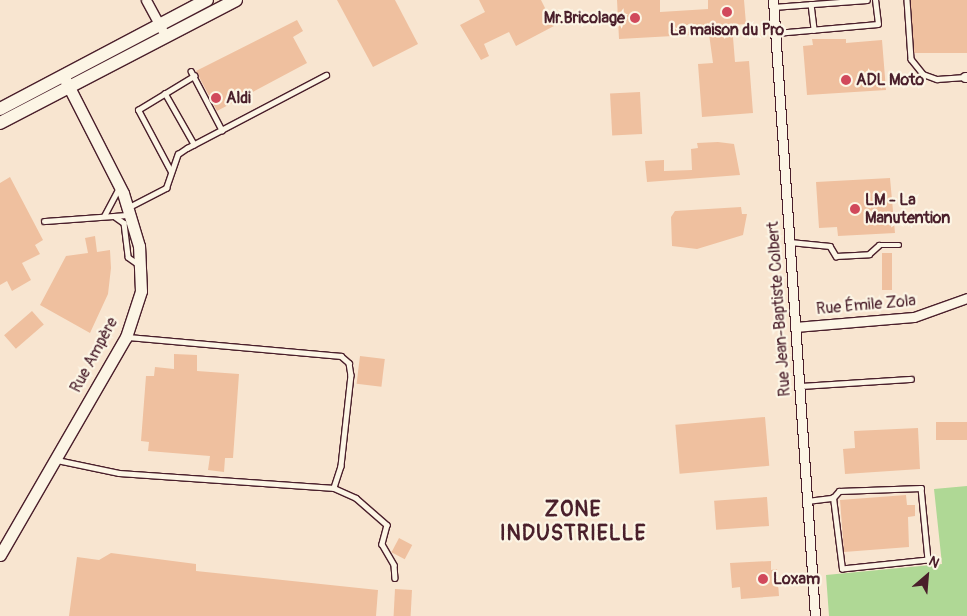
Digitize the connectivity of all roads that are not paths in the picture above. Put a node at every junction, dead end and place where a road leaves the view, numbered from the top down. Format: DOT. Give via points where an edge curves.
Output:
graph roads {
  1 [pos="146,0"];
  2 [pos="207,0"];
  3 [pos="236,0"];
  4 [pos="867,0"];
  5 [pos="875,0"];
  6 [pos="907,0"];
  7 [pos="773,3"];
  8 [pos="811,4"];
  9 [pos="159,25"];
  10 [pos="814,30"];
  11 [pos="776,33"];
  12 [pos="166,37"];
  13 [pos="191,71"];
  14 [pos="326,75"];
  15 [pos="194,76"];
  16 [pos="61,77"];
  17 [pos="966,77"];
  18 [pos="64,90"];
  19 [pos="165,93"];
  20 [pos="0,109"];
  21 [pos="0,123"];
  22 [pos="222,130"];
  23 [pos="194,144"];
  24 [pos="171,173"];
  25 [pos="120,186"];
  26 [pos="128,211"];
  27 [pos="104,216"];
  28 [pos="114,216"];
  29 [pos="44,221"];
  30 [pos="790,242"];
  31 [pos="899,245"];
  32 [pos="140,265"];
  33 [pos="967,298"];
  34 [pos="795,326"];
  35 [pos="126,337"];
  36 [pos="910,379"];
  37 [pos="799,386"];
  38 [pos="55,460"];
  39 [pos="334,488"];
  40 [pos="833,498"];
  41 [pos="807,501"];
  42 [pos="0,555"];
  43 [pos="395,578"];
  44 [pos="815,616"];
  1 -- 9 [label="street"];
  2 -- 9 [label="main road"];
  3 -- 12 [label="main road"];
  4 -- 8 [label="lane"];
  5 -- 10 [label="lane" via="878,24"];
  6 -- 17 [label="lane" via="911,59 923,74 937,79"];
  7 -- 8 [label="lane"];
  7 -- 11 [label="street, Rue Jean-Baptiste Colbert"];
  8 -- 10 [label="lane"];
  9 -- 12 [label="street"];
  9 -- 16 [label="main road"];
  10 -- 11 [label="lane"];
  11 -- 30 [label="street, Rue Jean-Baptiste Colbert"];
  12 -- 18 [label="main road"];
  13 -- 15 [label="lane"];
  14 -- 22 [label="lane"];
  15 -- 19 [label="lane"];
  15 -- 22 [label="lane"];
  16 -- 18 [label="street, Rue Ampère"];
  16 -- 20 [label="main road"];
  18 -- 21 [label="main road"];
  18 -- 25 [label="street, Rue Ampère"];
  19 -- 23 [label="lane"];
  19 -- 24 [label="lane" via="138,110"];
  22 -- 23 [label="lane"];
  23 -- 24 [label="lane" via="178,154"];
  24 -- 26 [label="lane" via="166,188"];
  25 -- 26 [label="street, Rue Ampère"];
  25 -- 27 [label="lane"];
  26 -- 28 [label="lane"];
  26 -- 32 [label="street, Rue Ampère"];
  27 -- 28 [label="lane"];
  27 -- 29 [label="lane"];
  28 -- 32 [label="lane" via="124,223 128,257"];
  30 -- 31 [label="lane" via="830,246 836,256 869,254 879,245"];
  30 -- 34 [label="street, Rue Jean-Baptiste Colbert"];
  32 -- 35 [label="street, Rue Ampère" via="140,291"];
  33 -- 34 [label="street, Rue Émile Zola" via="914,317"];
  34 -- 37 [label="street, Rue Jean-Baptiste Colbert"];
  35 -- 38 [label="street, Rue Ampère"];
  35 -- 39 [label="lane" via="340,356 349,363 351,374 341,466"];
  36 -- 37 [label="lane"];
  37 -- 41 [label="street, Rue Jean-Baptiste Colbert"];
  38 -- 39 [label="lane" via="119,473"];
  38 -- 42 [label="street, Rue Ampère"];
  39 -- 43 [label="lane" via="356,498 387,525 382,544 394,565"];
  40 -- 40 [label="lane" via="839,492 921,488 928,560 842,569"];
  40 -- 41 [label="lane"];
  41 -- 44 [label="street, Rue Jean-Baptiste Colbert"];
}
